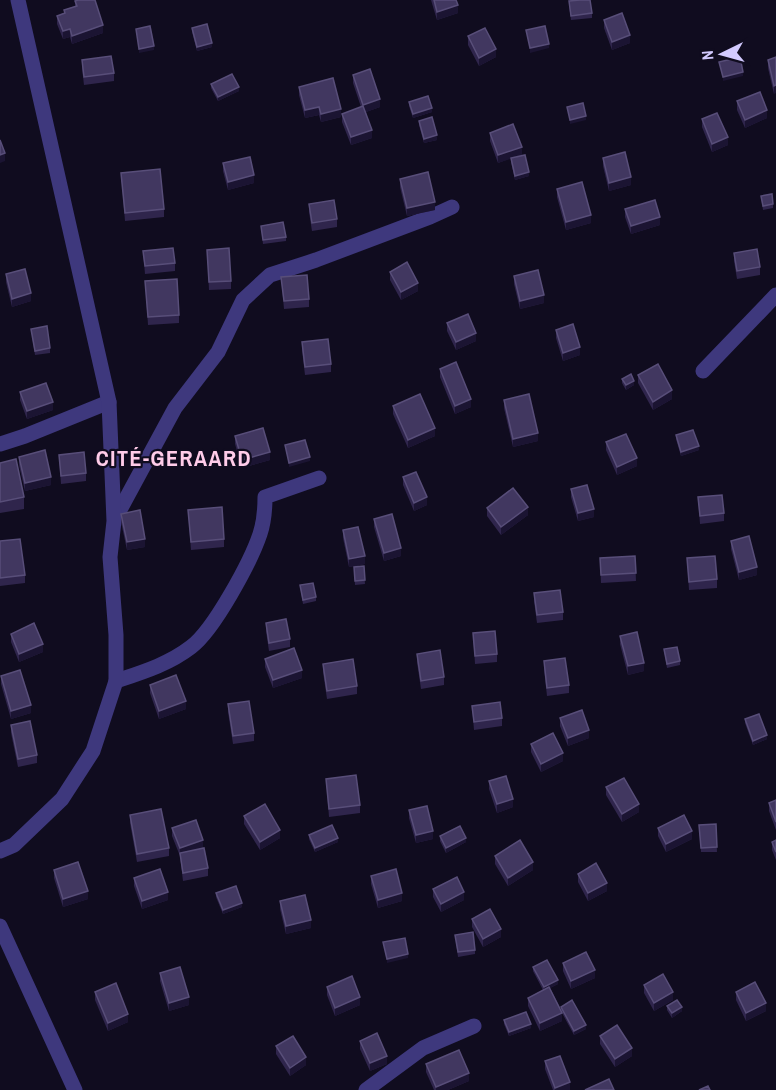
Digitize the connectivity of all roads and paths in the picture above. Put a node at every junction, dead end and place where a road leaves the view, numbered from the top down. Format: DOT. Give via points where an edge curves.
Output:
graph roads {
  1 [pos="18,0"];
  2 [pos="452,207"];
  3 [pos="776,295"];
  4 [pos="703,371"];
  5 [pos="109,402"];
  6 [pos="0,444"];
  7 [pos="319,478"];
  8 [pos="114,521"];
  9 [pos="117,681"];
  10 [pos="0,851"];
  11 [pos="0,926"];
  12 [pos="474,1026"];
  13 [pos="75,1090"];
  14 [pos="366,1090"];
  1 -- 5 [label="street"];
  2 -- 8 [label="street" via="270,275 243,300 218,352 175,408"];
  3 -- 4 [label="street"];
  5 -- 6 [label="street"];
  5 -- 8 [label="street"];
  7 -- 9 [label="street" via="265,497 260,533 243,570 219,613 194,645 165,664"];
  8 -- 9 [label="street" via="110,557"];
  9 -- 10 [label="street" via="93,751 62,799 14,845"];
  11 -- 13 [label="street"];
  12 -- 14 [label="street" via="423,1048"];
}
